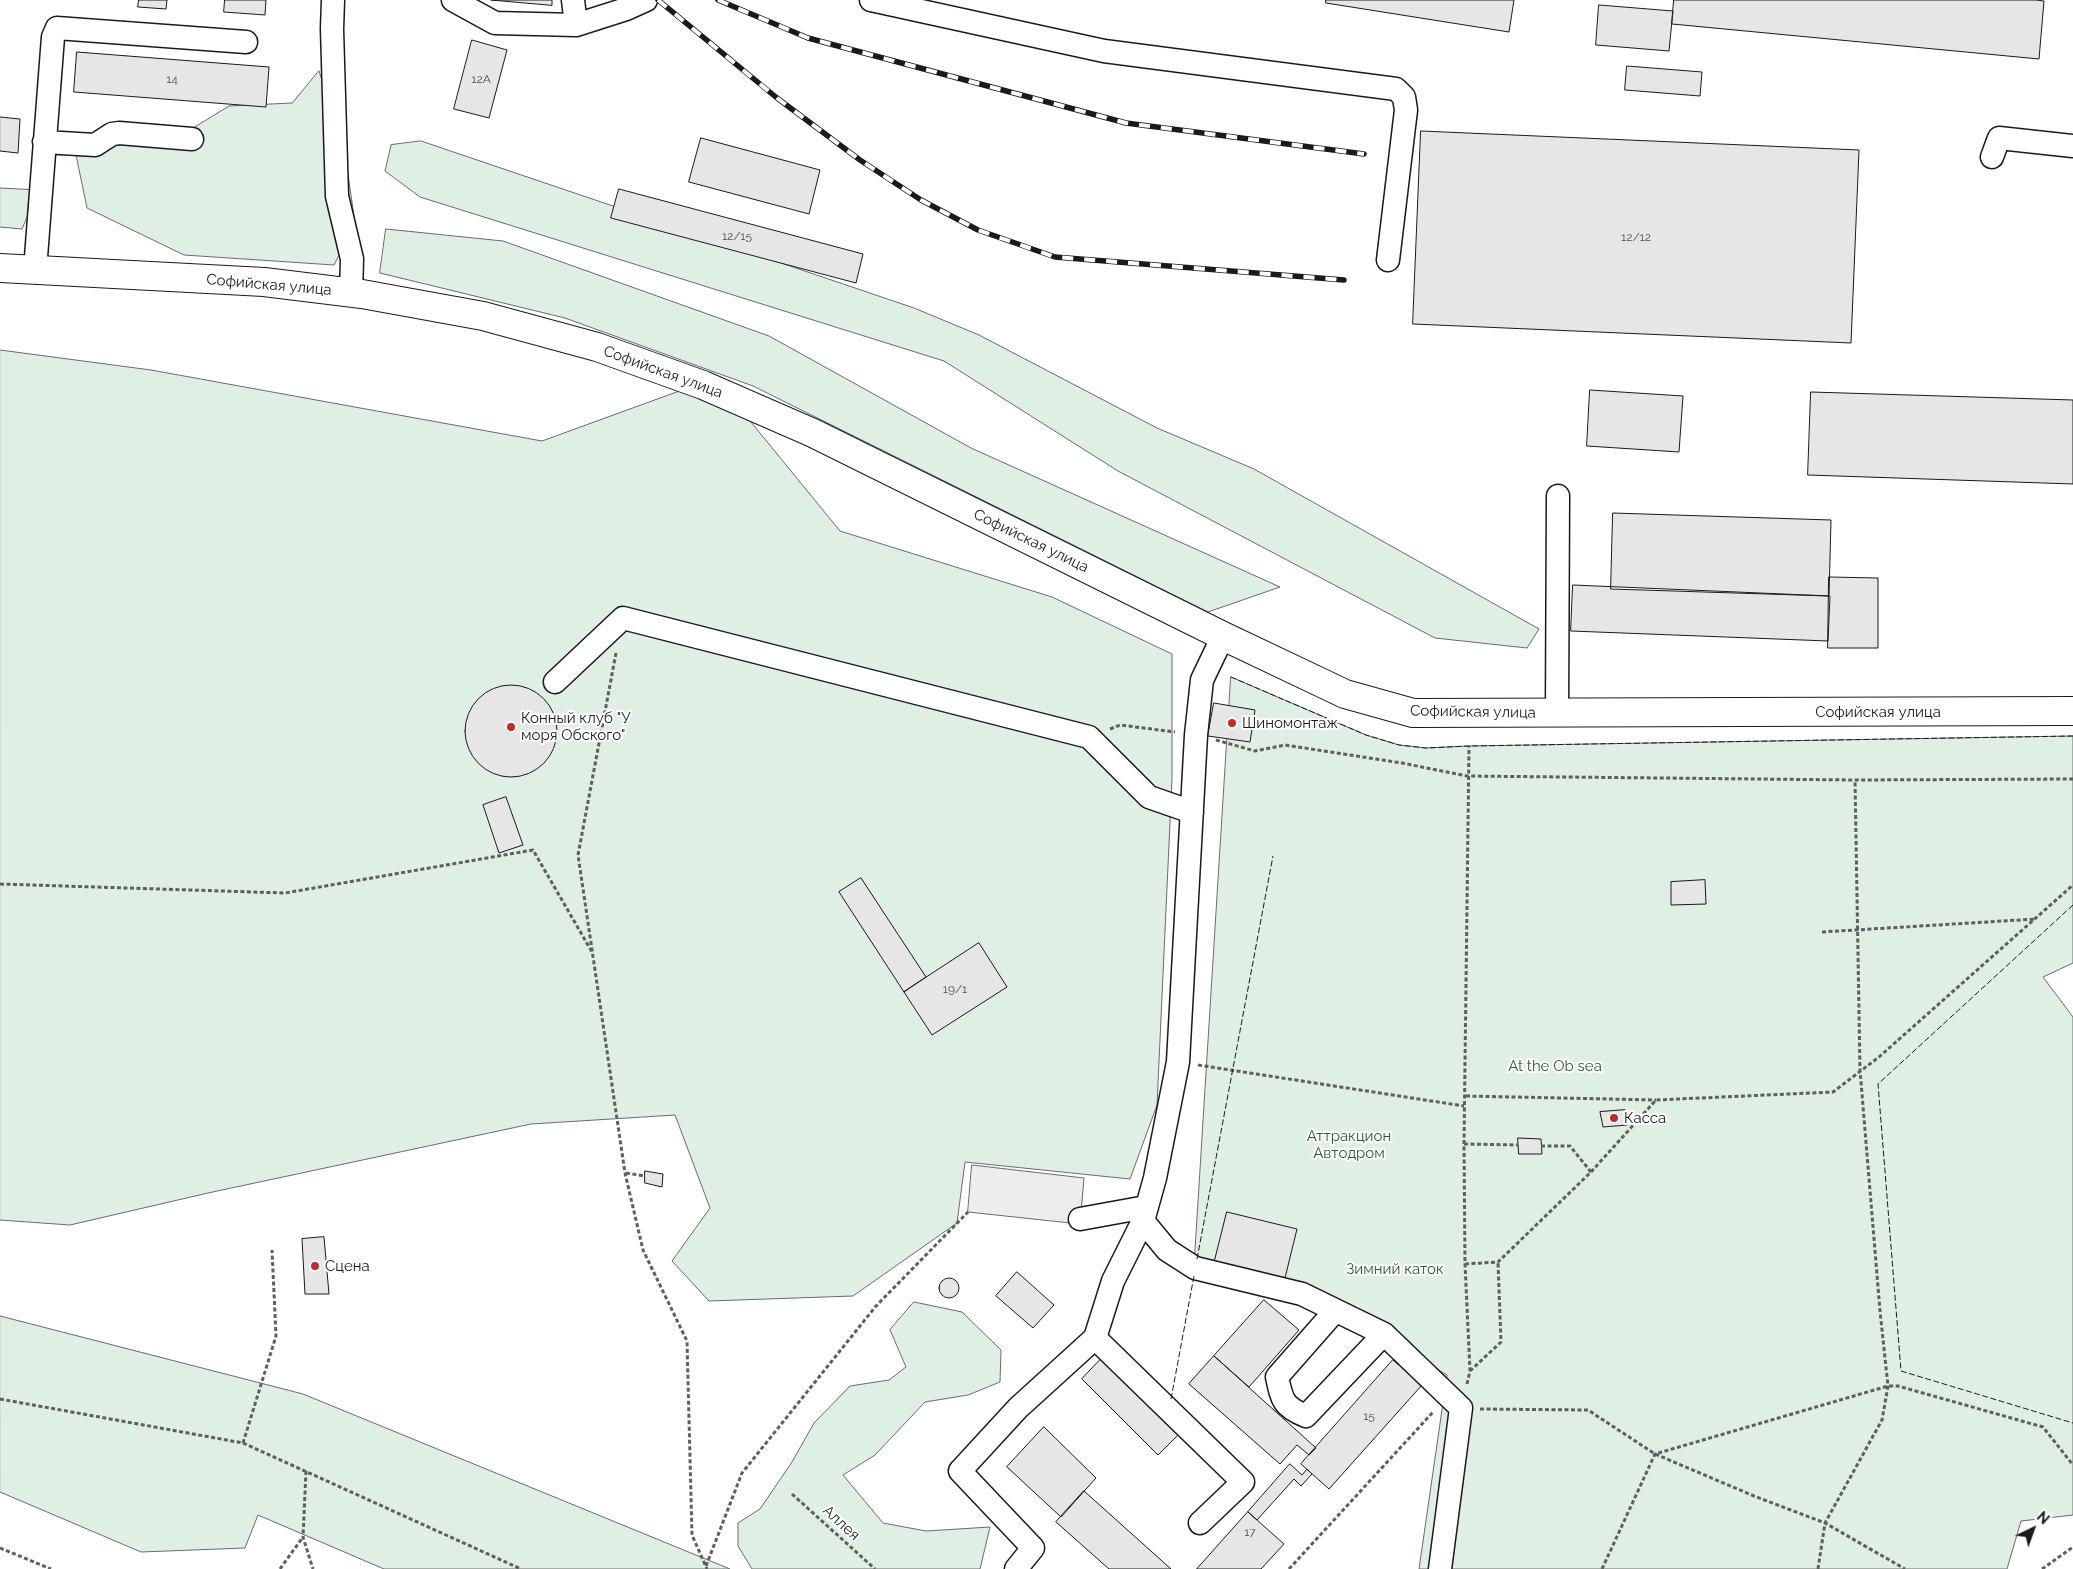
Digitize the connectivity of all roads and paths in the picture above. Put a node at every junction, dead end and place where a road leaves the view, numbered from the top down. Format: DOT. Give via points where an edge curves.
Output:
graph roads {
  1 [pos="333,0"];
  2 [pos="453,0"];
  3 [pos="573,0"];
  4 [pos="646,0"];
  5 [pos="871,0"];
  6 [pos="576,25"];
  7 [pos="246,42"];
  8 [pos="192,139"];
  9 [pos="44,142"];
  10 [pos="2073,146"];
  11 [pos="1992,157"];
  12 [pos="1388,260"];
  13 [pos="0,268"];
  14 [pos="35,270"];
  15 [pos="351,293"];
  16 [pos="1558,496"];
  17 [pos="623,618"];
  18 [pos="1223,636"];
  19 [pos="555,682"];
  20 [pos="2073,711"];
  21 [pos="1557,714"];
  22 [pos="1196,735"];
  23 [pos="1089,737"];
  24 [pos="1469,746"];
  25 [pos="1467,776"];
  26 [pos="2073,779"];
  27 [pos="1854,780"];
  28 [pos="1192,812"];
  29 [pos="0,884"];
  30 [pos="2073,885"];
  31 [pos="2037,919"];
  32 [pos="1858,930"];
  33 [pos="1822,932"];
  34 [pos="593,954"];
  35 [pos="1178,1062"];
  36 [pos="1860,1070"];
  37 [pos="1466,1096"];
  38 [pos="1656,1100"];
  39 [pos="1464,1106"];
  40 [pos="1464,1144"];
  41 [pos="1518,1145"];
  42 [pos="1541,1146"];
  43 [pos="1591,1172"];
  44 [pos="625,1173"];
  45 [pos="645,1176"];
  46 [pos="968,1212"];
  47 [pos="1145,1214"];
  48 [pos="1080,1219"];
  49 [pos="272,1250"];
  50 [pos="1498,1262"];
  51 [pos="1465,1264"];
  52 [pos="1335,1311"];
  53 [pos="1384,1334"];
  54 [pos="1095,1338"];
  55 [pos="1470,1370"];
  56 [pos="1888,1386"];
  57 [pos="0,1399"];
  58 [pos="1455,1402"];
  59 [pos="243,1443"];
  60 [pos="1655,1454"];
  61 [pos="2073,1465"];
  62 [pos="306,1471"];
  63 [pos="792,1494"];
  64 [pos="1200,1523"];
  65 [pos="1825,1523"];
  66 [pos="303,1537"];
  67 [pos="2073,1547"];
  68 [pos="0,1548"];
  69 [pos="707,1568"];
  70 [pos="51,1569"];
  71 [pos="280,1569"];
  72 [pos="312,1569"];
  73 [pos="521,1569"];
  74 [pos="875,1569"];
  75 [pos="1016,1569"];
  76 [pos="1290,1569"];
  77 [pos="1440,1569"];
  78 [pos="1602,1569"];
  79 [pos="1818,1569"];
  80 [pos="1905,1569"];
  81 [pos="2042,1569"];
  1 -- 15 [label="lane" via="337,196 352,259"];
  2 -- 6 [label="lane" via="496,23"];
  3 -- 6 [label="lane"];
  4 -- 6 [label="lane"];
  5 -- 12 [label="lane" via="1104,51 1396,89 1404,97 1406,110"];
  7 -- 9 [label="lane" via="57,28 53,37"];
  8 -- 9 [label="lane" via="119,133 95,145"];
  9 -- 14 [label="lane"];
  10 -- 11 [label="lane" via="1999,138"];
  13 -- 14 [label="main road, Софийская улица"];
  14 -- 15 [label="main road, Софийская улица" via="264,282"];
  15 -- 18 [label="main road, Софийская улица" via="483,316 597,347 703,385 813,433"];
  16 -- 21 [label="lane"];
  17 -- 19 [label="lane"];
  17 -- 23 [label="lane"];
  17 -- 34 [label="path" via="578,855"];
  18 -- 21 [label="main road, Софийская улица" via="1346,694 1413,713"];
  18 -- 22 [label="lane" via="1202,680"];
  20 -- 21 [label="main road, Софийская улица"];
  22 -- 23 [label="path" via="1120,725"];
  22 -- 25 [label="path" via="1255,751 1285,745"];
  22 -- 28 [label="lane"];
  23 -- 28 [label="lane" via="1149,797"];
  24 -- 25 [label="path"];
  25 -- 27 [label="path"];
  25 -- 37 [label="path"];
  26 -- 27 [label="path"];
  27 -- 32 [label="path"];
  28 -- 35 [label="lane"];
  29 -- 34 [label="path" via="285,893 533,850"];
  30 -- 31 [label="path"];
  31 -- 32 [label="path"];
  31 -- 36 [label="path"];
  32 -- 33 [label="path"];
  32 -- 36 [label="path"];
  34 -- 44 [label="path"];
  35 -- 39 [label="path"];
  35 -- 47 [label="lane"];
  36 -- 38 [label="path" via="1833,1092"];
  36 -- 56 [label="path"];
  37 -- 38 [label="path"];
  37 -- 39 [label="path"];
  38 -- 43 [label="path"];
  39 -- 40 [label="path"];
  40 -- 41 [label="path"];
  40 -- 51 [label="path"];
  42 -- 43 [label="path" via="1570,1146"];
  43 -- 50 [label="path"];
  44 -- 45 [label="path"];
  44 -- 69 [label="path" via="643,1250 687,1341 692,1535"];
  46 -- 69 [label="path" via="876,1306 742,1474"];
  47 -- 48 [label="lane"];
  47 -- 52 [label="lane" via="1167,1250 1195,1268 1302,1294"];
  47 -- 54 [label="lane" via="1113,1281"];
  49 -- 59 [label="path" via="276,1336"];
  50 -- 51 [label="path"];
  50 -- 55 [label="path" via="1501,1342"];
  51 -- 55 [label="path"];
  52 -- 53 [label="lane"];
  52 -- 53 [label="lane" via="1277,1378 1283,1400 1292,1411 1306,1416"];
  53 -- 58 [label="lane"];
  54 -- 64 [label="lane" via="1242,1482"];
  54 -- 75 [label="lane" via="1018,1408 960,1471 1033,1548"];
  55 -- 58 [label="path"];
  56 -- 60 [label="path"];
  56 -- 61 [label="path" via="1898,1386 2043,1427"];
  56 -- 65 [label="path" via="1882,1420"];
  57 -- 59 [label="path"];
  58 -- 60 [label="path" via="1588,1410"];
  58 -- 76 [label="path"];
  58 -- 77 [label="lane"];
  59 -- 62 [label="path"];
  60 -- 65 [label="path"];
  60 -- 78 [label="path"];
  62 -- 66 [label="path"];
  62 -- 73 [label="path"];
  63 -- 74 [label="path, Аллея"];
  65 -- 79 [label="path"];
  65 -- 80 [label="path"];
  66 -- 71 [label="path"];
  66 -- 72 [label="path"];
  67 -- 81 [label="path"];
  68 -- 70 [label="path"];
}
